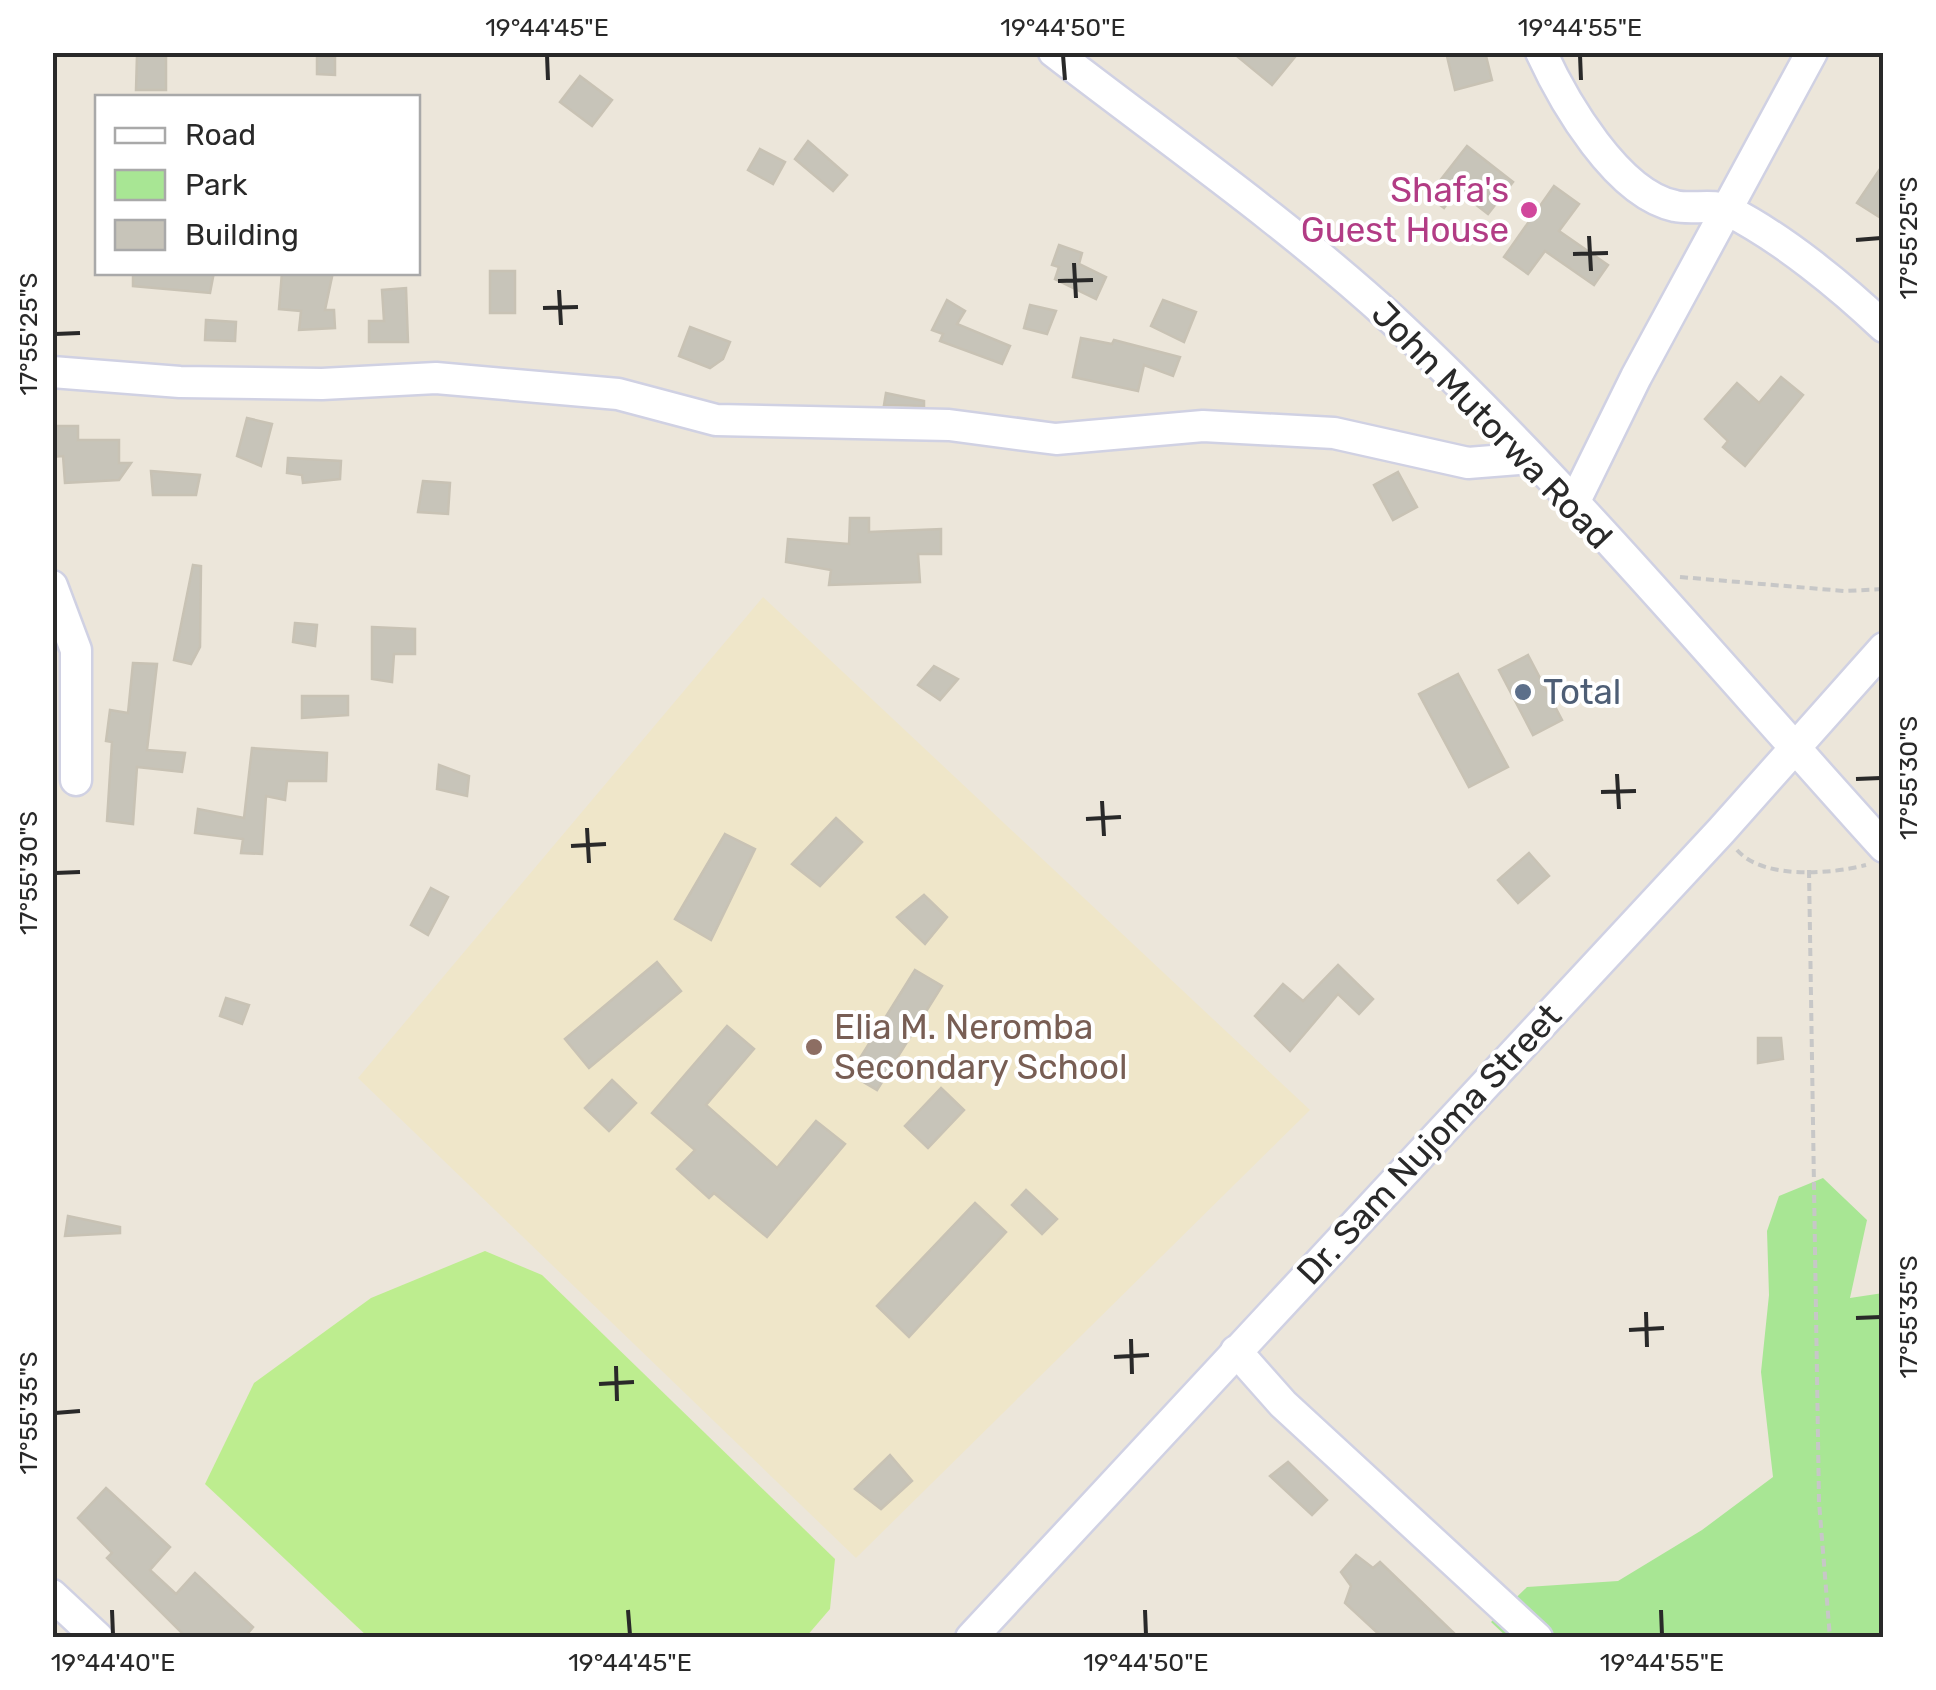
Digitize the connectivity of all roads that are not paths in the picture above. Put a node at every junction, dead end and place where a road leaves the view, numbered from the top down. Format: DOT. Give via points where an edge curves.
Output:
graph roads {
  1 [pos="1054,52"];
  2 [pos="1542,52"];
  3 [pos="1812,52"];
  4 [pos="1726,209"];
  5 [pos="1884,327"];
  6 [pos="52,372"];
  7 [pos="1531,458"];
  8 [pos="1573,505"];
  9 [pos="52,586"];
  10 [pos="1884,648"];
  11 [pos="1796,750"];
  12 [pos="76,780"];
  13 [pos="1875,856"];
  14 [pos="1236,1351"];
  15 [pos="52,1596"];
  16 [pos="98,1638"];
  17 [pos="971,1638"];
  18 [pos="1536,1638"];
  1 -- 7 [label="street, John Mutorwa Road" via="1323,258"];
  2 -- 4 [label="street" via="1584,130 1634,184 1673,206"];
  3 -- 4 [label="street"];
  4 -- 5 [label="street" via="1848,293"];
  4 -- 8 [label="street"];
  6 -- 7 [label="street" via="180,382 436,378 618,394 716,420 949,424 1056,439 1204,426 1334,434 1468,462"];
  7 -- 8 [label="street, John Mutorwa Road"];
  8 -- 11 [label="street, John Mutorwa Road"];
  9 -- 12 [label="street" via="76,650"];
  10 -- 11 [label="street, Dr. Sam Nujoma Street"];
  11 -- 13 [label="street, John Mutorwa Road"];
  11 -- 14 [label="street, Dr. Sam Nujoma Street"];
  14 -- 17 [label="street, Dr. Sam Nujoma Street"];
  14 -- 18 [label="street" via="1282,1404"];
  15 -- 16 [label="street"];
}
